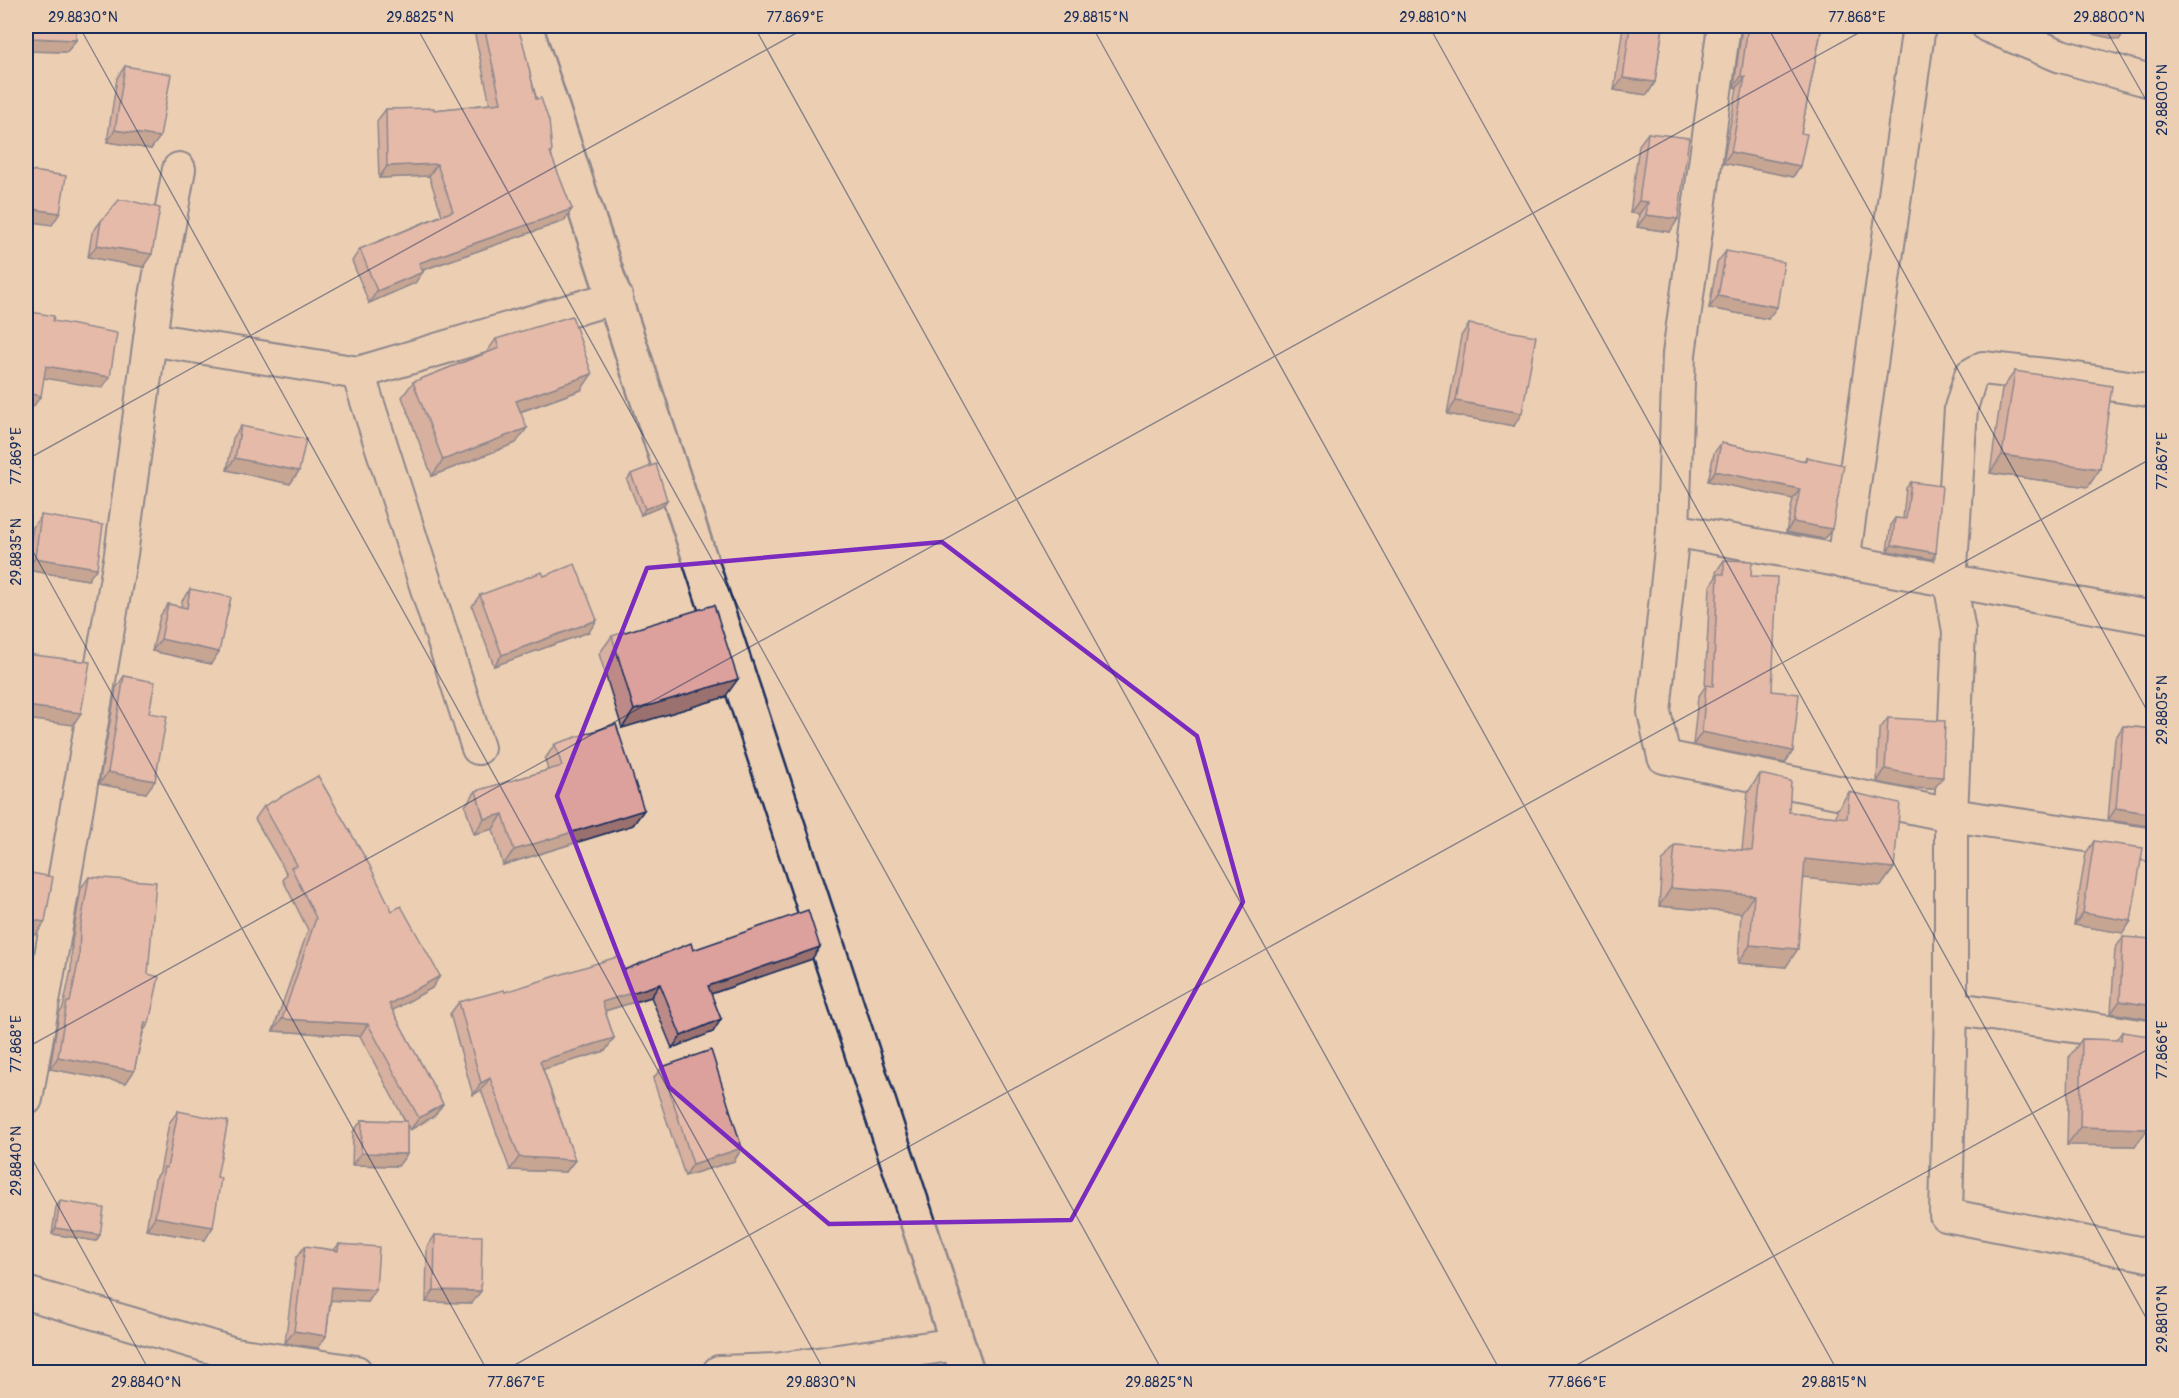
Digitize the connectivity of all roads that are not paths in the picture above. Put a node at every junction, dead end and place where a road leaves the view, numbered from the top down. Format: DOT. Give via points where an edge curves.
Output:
graph roads {
  1 [pos="525,26"];
  2 [pos="1724,26"];
  3 [pos="1919,26"];
  4 [pos="1988,26"];
  5 [pos="2154,82"];
  6 [pos="179,169"];
  7 [pos="616,297"];
  8 [pos="150,339"];
  9 [pos="358,373"];
  10 [pos="2154,391"];
  11 [pos="1673,530"];
  12 [pos="1843,562"];
  13 [pos="1950,582"];
  14 [pos="2154,618"];
  15 [pos="478,748"];
  16 [pos="1951,815"];
  17 [pos="2154,845"];
  18 [pos="1951,1008"];
  19 [pos="2154,1038"];
  20 [pos="26,1099"];
  21 [pos="2154,1256"];
  22 [pos="26,1293"];
  23 [pos="962,1358"];
  24 [pos="356,1372"];
  25 [pos="719,1372"];
  1 -- 7 [label="street"];
  2 -- 11 [label="street" via="1679,354"];
  3 -- 12 [label="street"];
  4 -- 5 [label="street" via="2061,57"];
  6 -- 8 [label="street"];
  7 -- 9 [label="street"];
  7 -- 23 [label="street"];
  8 -- 9 [label="street"];
  8 -- 20 [label="street" via="121,554"];
  9 -- 15 [label="street"];
  10 -- 13 [label="street" via="1983,368 1971,375 1961,408"];
  11 -- 12 [label="street"];
  11 -- 16 [label="street" via="1654,711 1664,757"];
  12 -- 13 [label="street"];
  13 -- 14 [label="street"];
  13 -- 16 [label="street" via="1959,631"];
  16 -- 17 [label="street"];
  16 -- 18 [label="street"];
  18 -- 19 [label="street"];
  18 -- 21 [label="street" via="1946,1215"];
  22 -- 24 [label="street" via="235,1354"];
  23 -- 25 [label="street"];
}
